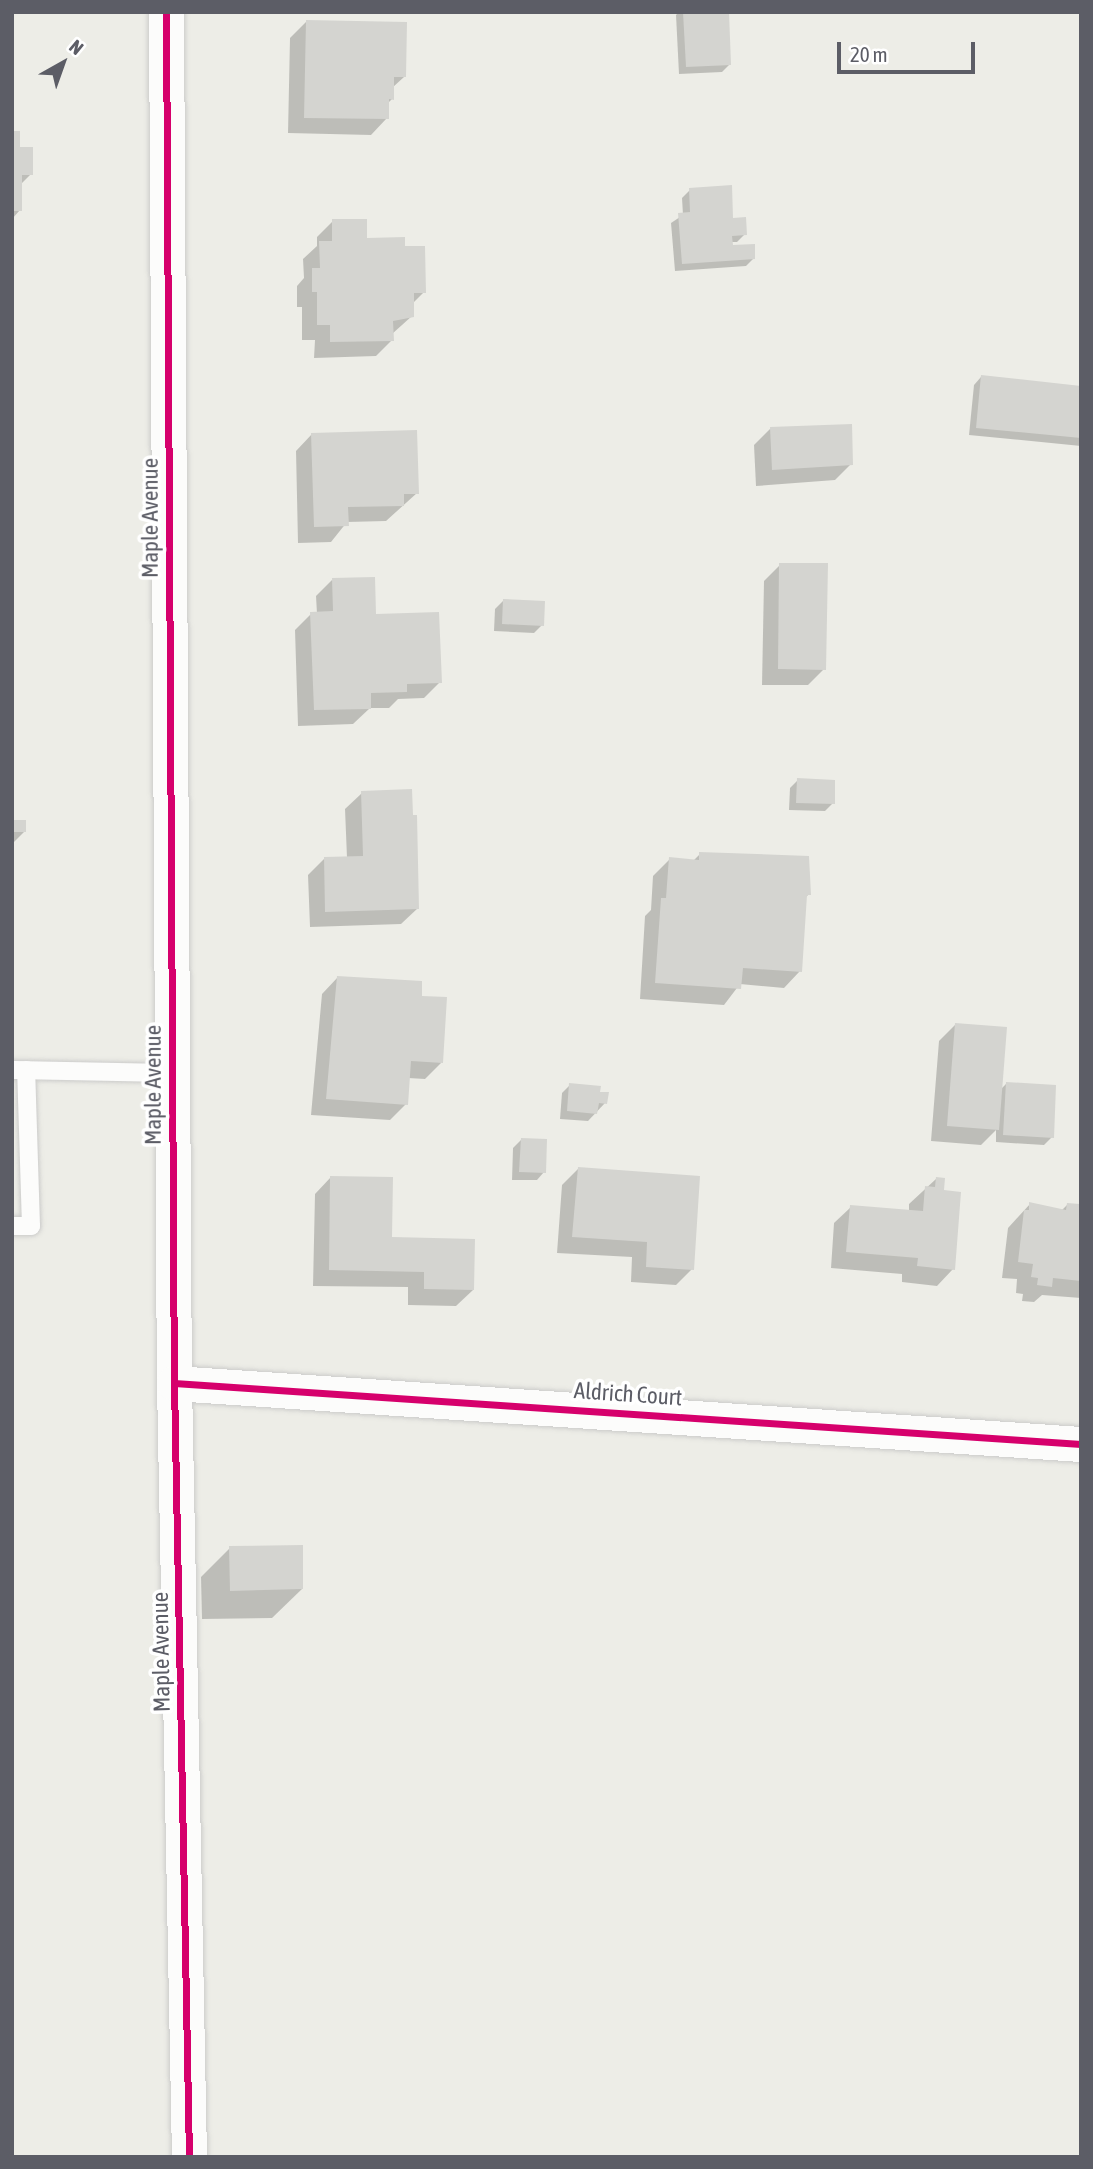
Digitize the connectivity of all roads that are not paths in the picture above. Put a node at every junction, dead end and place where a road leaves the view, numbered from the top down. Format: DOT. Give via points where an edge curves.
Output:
graph roads {
  1 [pos="166,12"];
  2 [pos="19,1070"];
  3 [pos="172,1073"];
  4 [pos="12,1226"];
  5 [pos="174,1382"];
  6 [pos="1081,1444"];
  7 [pos="189,2157"];
  1 -- 3 [label="street, Maple Avenue"];
  2 -- 3 [label="lane"];
  2 -- 4 [label="lane" via="31,1226"];
  3 -- 5 [label="street, Maple Avenue"];
  5 -- 6 [label="street, Aldrich Court"];
  5 -- 7 [label="street, Maple Avenue"];
}
